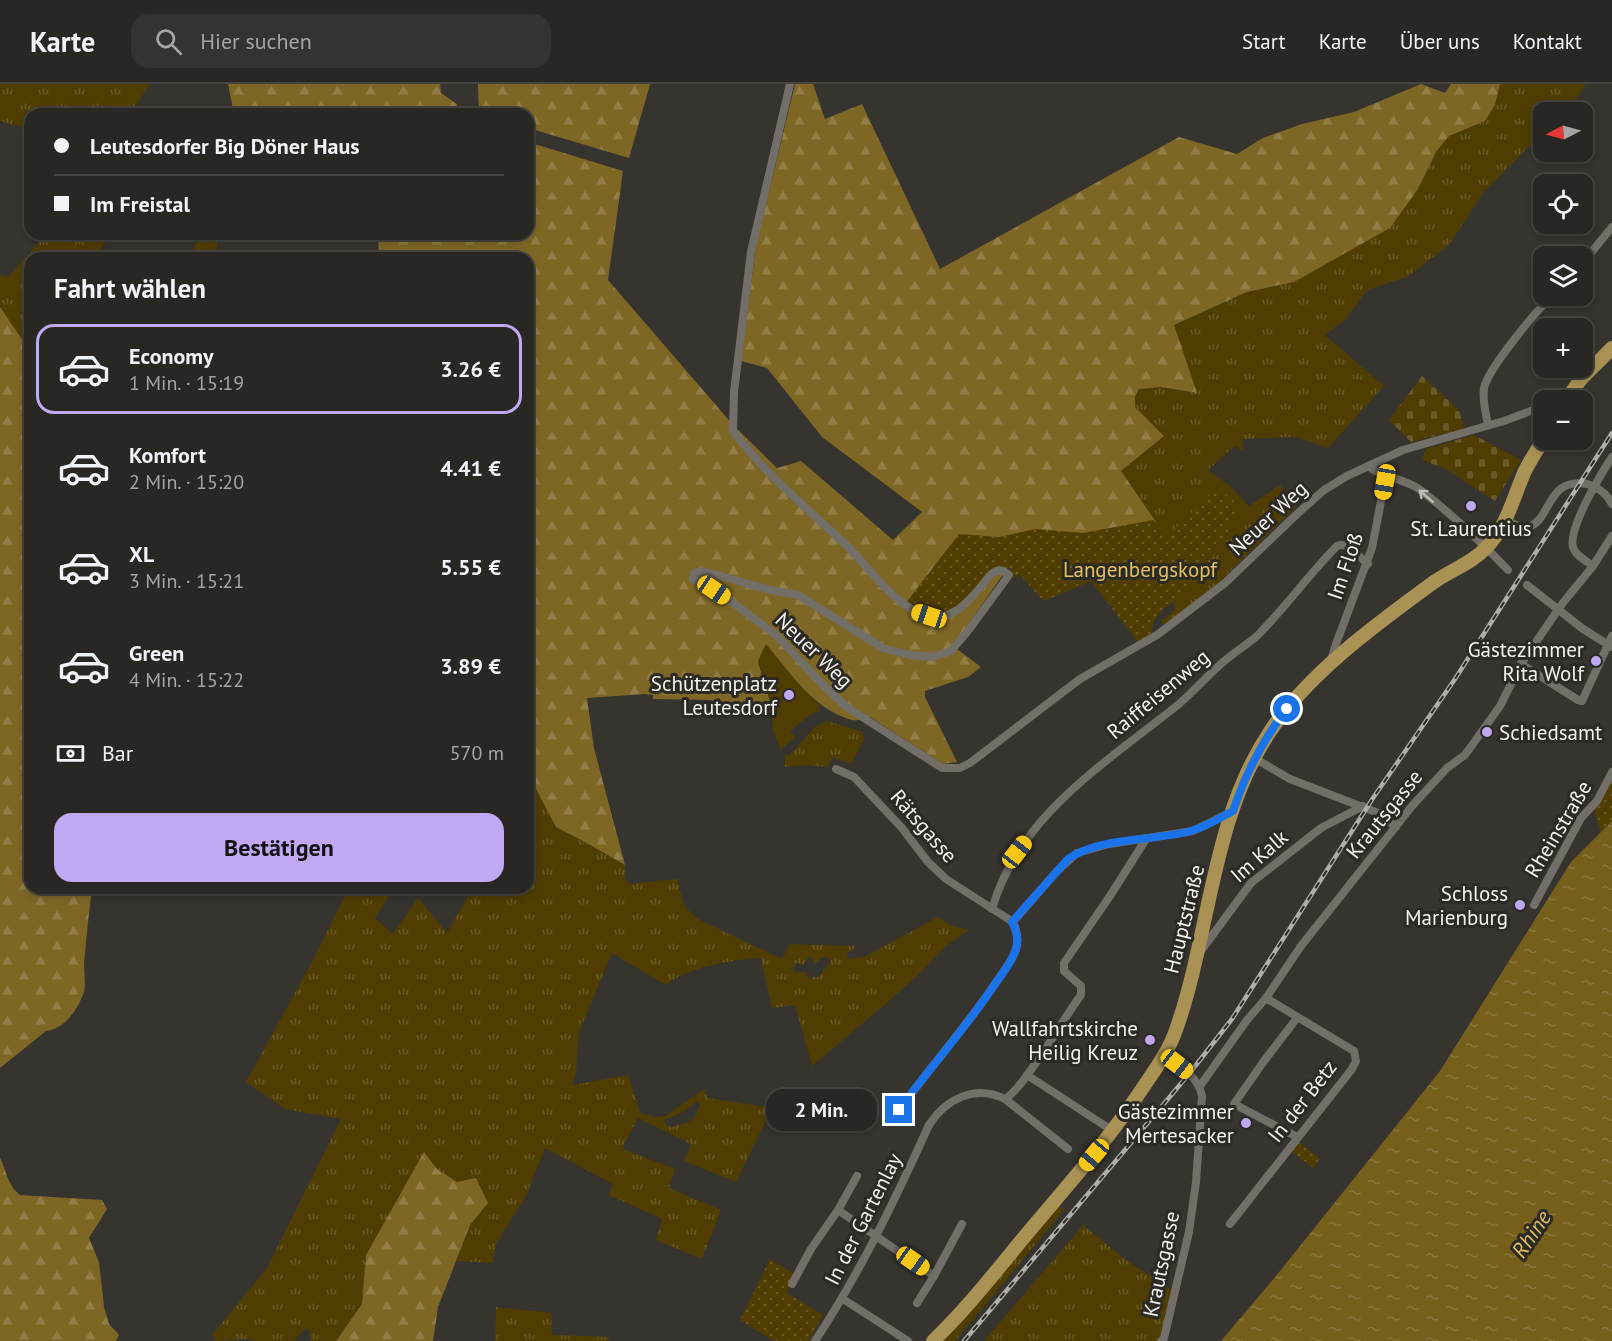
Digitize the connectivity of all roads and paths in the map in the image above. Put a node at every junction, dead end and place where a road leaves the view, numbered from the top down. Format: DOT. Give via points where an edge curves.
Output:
graph roads {
  1 [pos="790,84"];
  2 [pos="1612,228"];
  3 [pos="1593,251"];
  4 [pos="1542,306"];
  5 [pos="1612,348"];
  6 [pos="1573,390"];
  7 [pos="1533,410"];
  8 [pos="1488,425"];
  9 [pos="1538,450"];
  10 [pos="1612,457"];
  11 [pos="1368,466"];
  12 [pos="1386,475"];
  13 [pos="1598,480"];
  14 [pos="1612,493"];
  15 [pos="1612,504"];
  16 [pos="1505,520"];
  17 [pos="1611,538"];
  18 [pos="1486,548"];
  19 [pos="1368,564"];
  20 [pos="1593,566"];
  21 [pos="1508,570"];
  22 [pos="1527,585"];
  23 [pos="1558,610"];
  24 [pos="1611,643"];
  25 [pos="1521,664"];
  26 [pos="1330,666"];
  27 [pos="1254,758"];
  28 [pos="836,769"];
  29 [pos="1612,772"];
  30 [pos="1363,806"];
  31 [pos="1233,811"];
  32 [pos="1396,827"];
  33 [pos="1146,839"];
  34 [pos="1534,905"];
  35 [pos="992,909"];
  36 [pos="1012,922"];
  37 [pos="1197,954"];
  38 [pos="1266,998"];
  39 [pos="1297,1018"];
  40 [pos="1165,1055"];
  41 [pos="1027,1075"];
  42 [pos="1200,1086"];
  43 [pos="1005,1099"];
  44 [pos="899,1110"];
  45 [pos="1113,1131"];
  46 [pos="1297,1137"];
  47 [pos="1068,1149"];
  48 [pos="857,1176"];
  49 [pos="838,1210"];
  50 [pos="962,1224"];
  51 [pos="1230,1224"];
  52 [pos="876,1236"];
  53 [pos="934,1276"];
  54 [pos="792,1284"];
  55 [pos="843,1299"];
  56 [pos="917,1303"];
  57 [pos="815,1341"];
  58 [pos="908,1341"];
  59 [pos="933,1341"];
  60 [pos="1161,1341"];
  1 -- 11 [label="street, Neuer Weg" via="751,252 733,431 775,480 915,612 939,618 954,613 991,574 997,570 1009,575 951,651 933,657 884,648 798,595 702,571 692,576 776,635 849,708 922,757 942,768 970,763 1080,679 1157,635 1225,583 1324,490"];
  2 -- 3 [label="street"];
  4 -- 8 [label="street" via="1488,379 1484,393"];
  5 -- 6 [label="main road"];
  7 -- 8 [label="street, Neuer Weg"];
  8 -- 11 [label="street, Neuer Weg" via="1403,450"];
  9 -- 16 [label="main road, Hauptstraße"];
  10 -- 13 [label="street"];
  11 -- 12 [label="street"];
  18 -- 12 [label="street, one-way" via="1418,489"];
  12 -- 19 [label="street, Im Floß"];
  13 -- 14 [label="street"];
  13 -- 20 [label="street" via="1574,528 1573,538 1577,554"];
  15 -- 16 [label="street" via="1592,486 1569,485 1555,494 1537,521 1526,527"];
  16 -- 18 [label="main road, Hauptstraße"];
  17 -- 20 [label="street, Krautsgasse"];
  18 -- 21 [label="street"];
  18 -- 26 [label="main road, Hauptstraße" via="1413,598"];
  19 -- 26 [label="street, Im Floß"];
  19 -- 35 [label="street, Raiffeisenweg" via="1346,544 1337,546 1256,636 1056,803 1017,852"];
  20 -- 23 [label="street, Krautsgasse"];
  22 -- 23 [label="street"];
  23 -- 24 [label="street"];
  23 -- 25 [label="street, Krautsgasse"];
  24 -- 25 [label="street" via="1582,700"];
  25 -- 32 [label="street, Krautsgasse" via="1500,706 1465,755 1438,777"];
  26 -- 27 [label="main road, Hauptstraße" via="1287,709"];
  27 -- 30 [label="street" via="1290,778"];
  27 -- 31 [label="main road, Hauptstraße"];
  28 -- 35 [label="street, Rätsgasse" via="854,777 867,790 946,879"];
  29 -- 34 [label="street, Rheinstraße" via="1597,801 1576,826"];
  30 -- 32 [label="street"];
  30 -- 37 [label="street, Im Kalk" via="1321,828 1251,883"];
  31 -- 33 [label="street" via="1193,831"];
  31 -- 37 [label="main road, Hauptstraße"];
  32 -- 38 [label="street, Krautsgasse" via="1301,945"];
  33 -- 36 [label="street" via="1077,853"];
  33 -- 41 [label="street" via="1064,963 1064,971 1082,990"];
  35 -- 36 [label="street, Rätsgasse"];
  36 -- 44 [label="street" via="1018,939 1015,954"];
  37 -- 40 [label="main road, Hauptstraße" via="1179,1023"];
  38 -- 39 [label="street, In der Betz"];
  38 -- 42 [label="street, Krautsgasse"];
  39 -- 46 [label="street, In der Betz" via="1354,1051 1356,1056 1352,1069"];
  39 -- 46 [label="street" via="1234,1104"];
  40 -- 42 [label="street"];
  40 -- 45 [label="main road, Hauptstraße"];
  41 -- 43 [label="street"];
  41 -- 45 [label="street"];
  42 -- 60 [label="street, Krautsgasse" via="1200,1137 1189,1232"];
  43 -- 47 [label="street"];
  43 -- 52 [label="street, In der Gartenlay" via="978,1093 949,1102 940,1110 928,1125"];
  45 -- 59 [label="main road, Hauptstraße" via="967,1306"];
  46 -- 51 [label="street, In der Betz"];
  48 -- 49 [label="street"];
  49 -- 52 [label="street"];
  49 -- 54 [label="street"];
  50 -- 53 [label="street"];
  52 -- 53 [label="street"];
  52 -- 55 [label="street, In der Gartenlay"];
  53 -- 56 [label="street"];
  55 -- 57 [label="street, In der Gartenlay"];
  55 -- 58 [label="street"];
}
